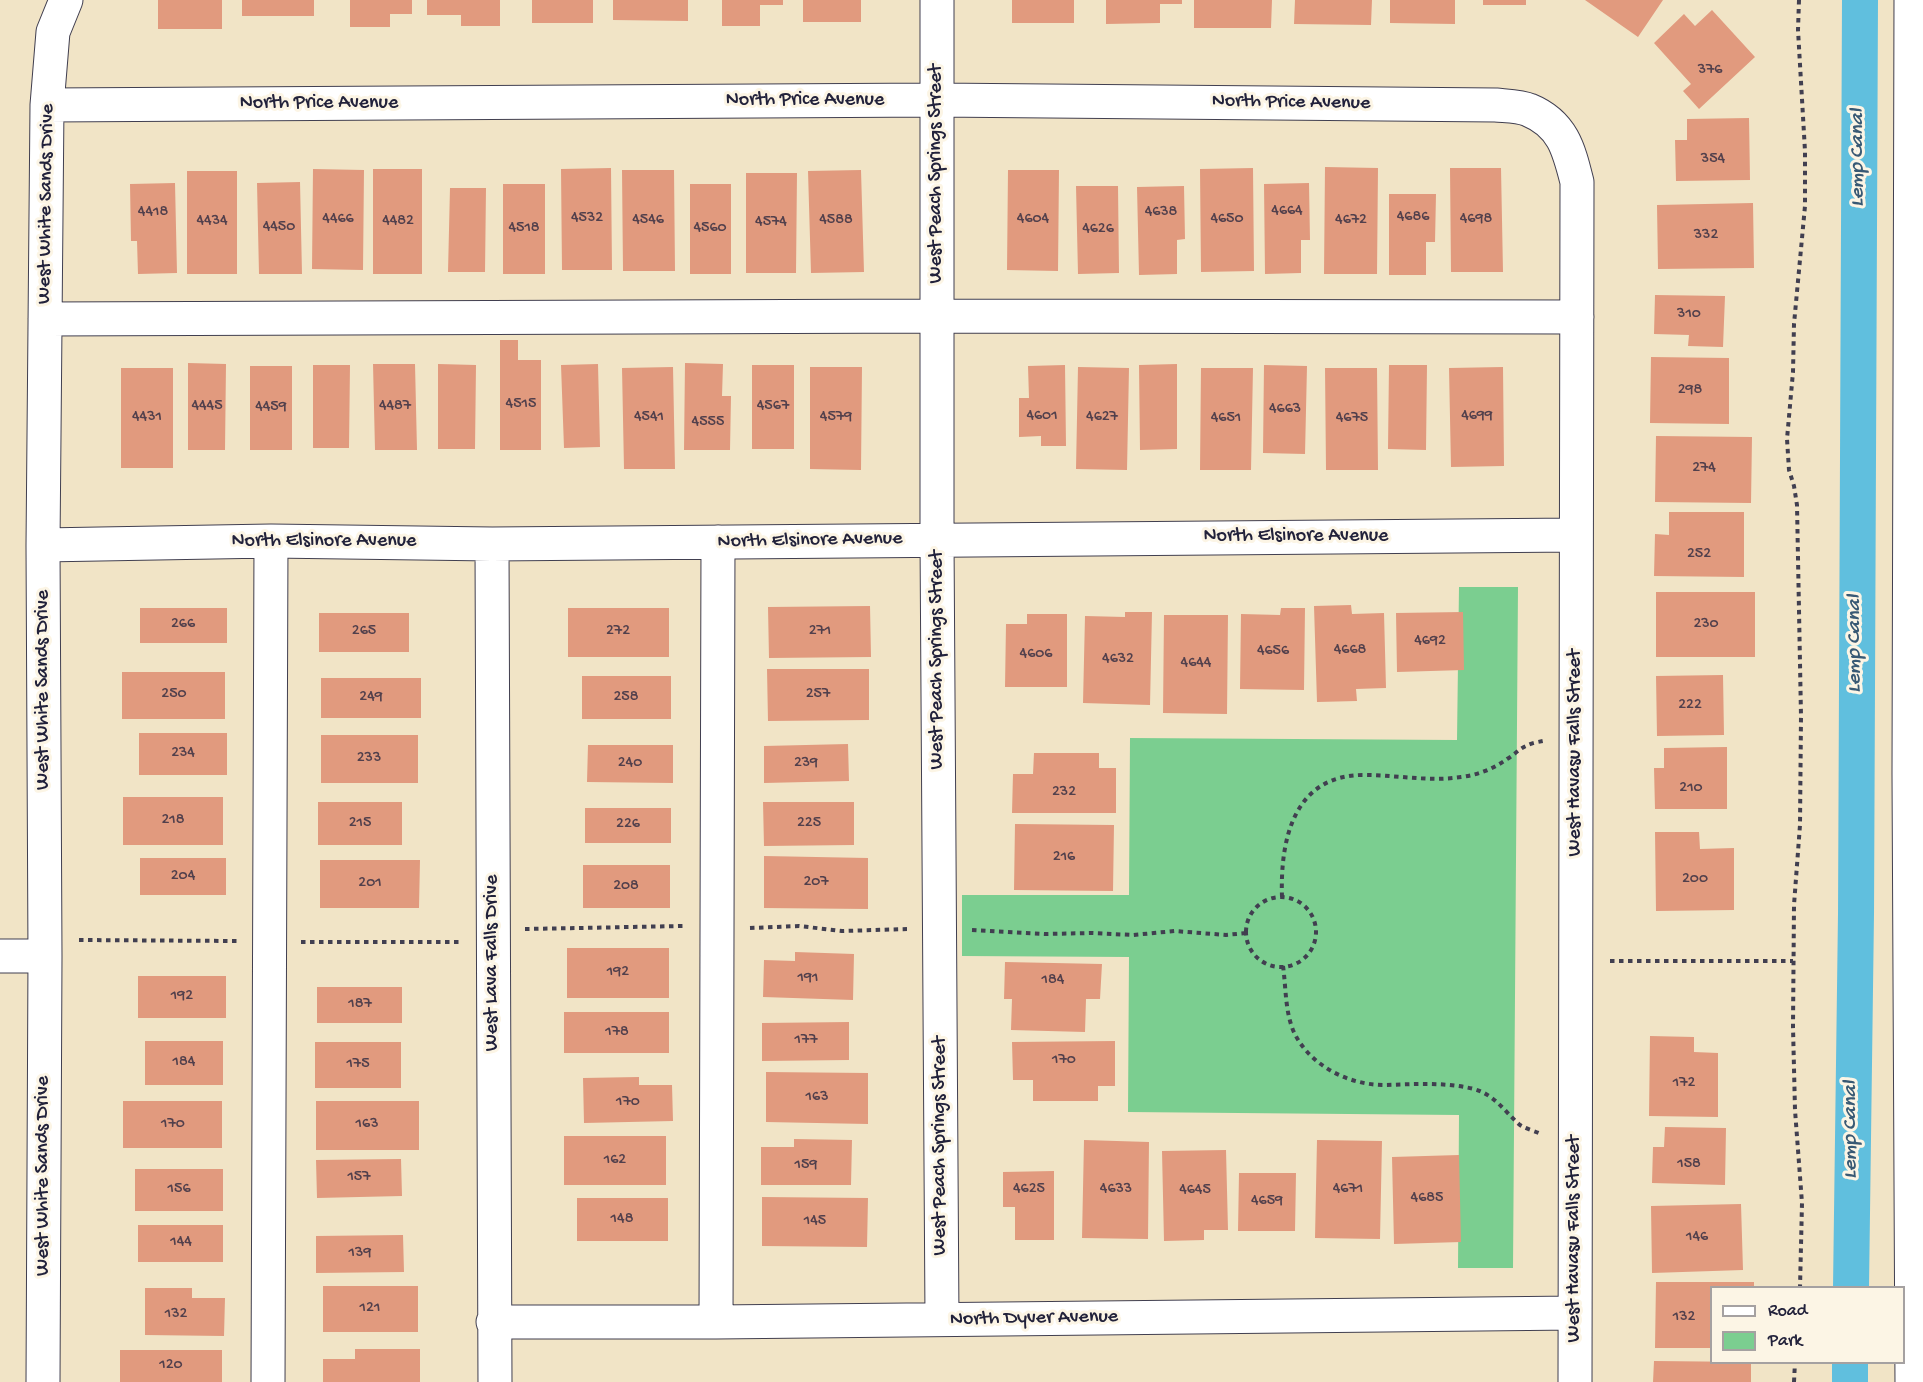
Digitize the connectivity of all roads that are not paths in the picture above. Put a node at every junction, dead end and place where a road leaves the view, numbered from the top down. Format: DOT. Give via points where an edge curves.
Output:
graph roads {
  1 [pos="66,0"];
  2 [pos="937,0"];
  3 [pos="1911,0"];
  4 [pos="936,100"];
  5 [pos="47,105"];
  6 [pos="1557,128"];
  7 [pos="937,316"];
  8 [pos="1577,317"];
  9 [pos="45,319"];
  10 [pos="1576,536"];
  11 [pos="937,539"];
  12 [pos="271,541"];
  13 [pos="718,542"];
  14 [pos="44,544"];
  15 [pos="492,544"];
  16 [pos="1916,773"];
  17 [pos="45,948"];
  18 [pos="0,956"];
  19 [pos="1575,1313"];
  20 [pos="942,1319"];
  21 [pos="493,1322"];
  22 [pos="716,1322"];
  23 [pos="43,1382"];
  24 [pos="268,1382"];
  25 [pos="495,1382"];
  26 [pos="1575,1382"];
  27 [pos="1912,1382"];
  1 -- 5 [label="street, West White Sands Drive" via="53,32"];
  2 -- 4 [label="street, West Peach Springs Street"];
  3 -- 16 [label="street"];
  4 -- 5 [label="street, North Price Avenue"];
  4 -- 6 [label="street, North Price Avenue" via="1496,105 1529,110"];
  4 -- 7 [label="street, West Peach Springs Street"];
  5 -- 9 [label="street, West White Sands Drive"];
  6 -- 8 [label="street, West Havasu Falls Street" via="1570,154 1577,182"];
  7 -- 8 [label="street"];
  7 -- 9 [label="street"];
  7 -- 11 [label="street, West Peach Springs Street"];
  8 -- 10 [label="street, West Havasu Falls Street"];
  9 -- 14 [label="street, West White Sands Drive"];
  10 -- 11 [label="street, North Elsinore Avenue"];
  10 -- 19 [label="street, West Havasu Falls Street"];
  11 -- 13 [label="street, North Elsinore Avenue"];
  11 -- 20 [label="street, West Peach Springs Street"];
  12 -- 14 [label="street, North Elsinore Avenue"];
  12 -- 15 [label="street, North Elsinore Avenue"];
  12 -- 24 [label="street"];
  13 -- 15 [label="street, North Elsinore Avenue"];
  13 -- 22 [label="street"];
  14 -- 17 [label="street, West White Sands Drive"];
  15 -- 21 [label="street, West Lava Falls Drive"];
  16 -- 27 [label="street"];
  17 -- 18 [label="street"];
  17 -- 23 [label="street, West White Sands Drive"];
  19 -- 20 [label="street, North Dyver Avenue"];
  19 -- 26 [label="street, West Havasu Falls Street"];
  20 -- 22 [label="street, North Dyver Avenue"];
  21 -- 22 [label="street, North Dyver Avenue"];
  21 -- 25 [label="street, West Lava Falls Drive"];
}
